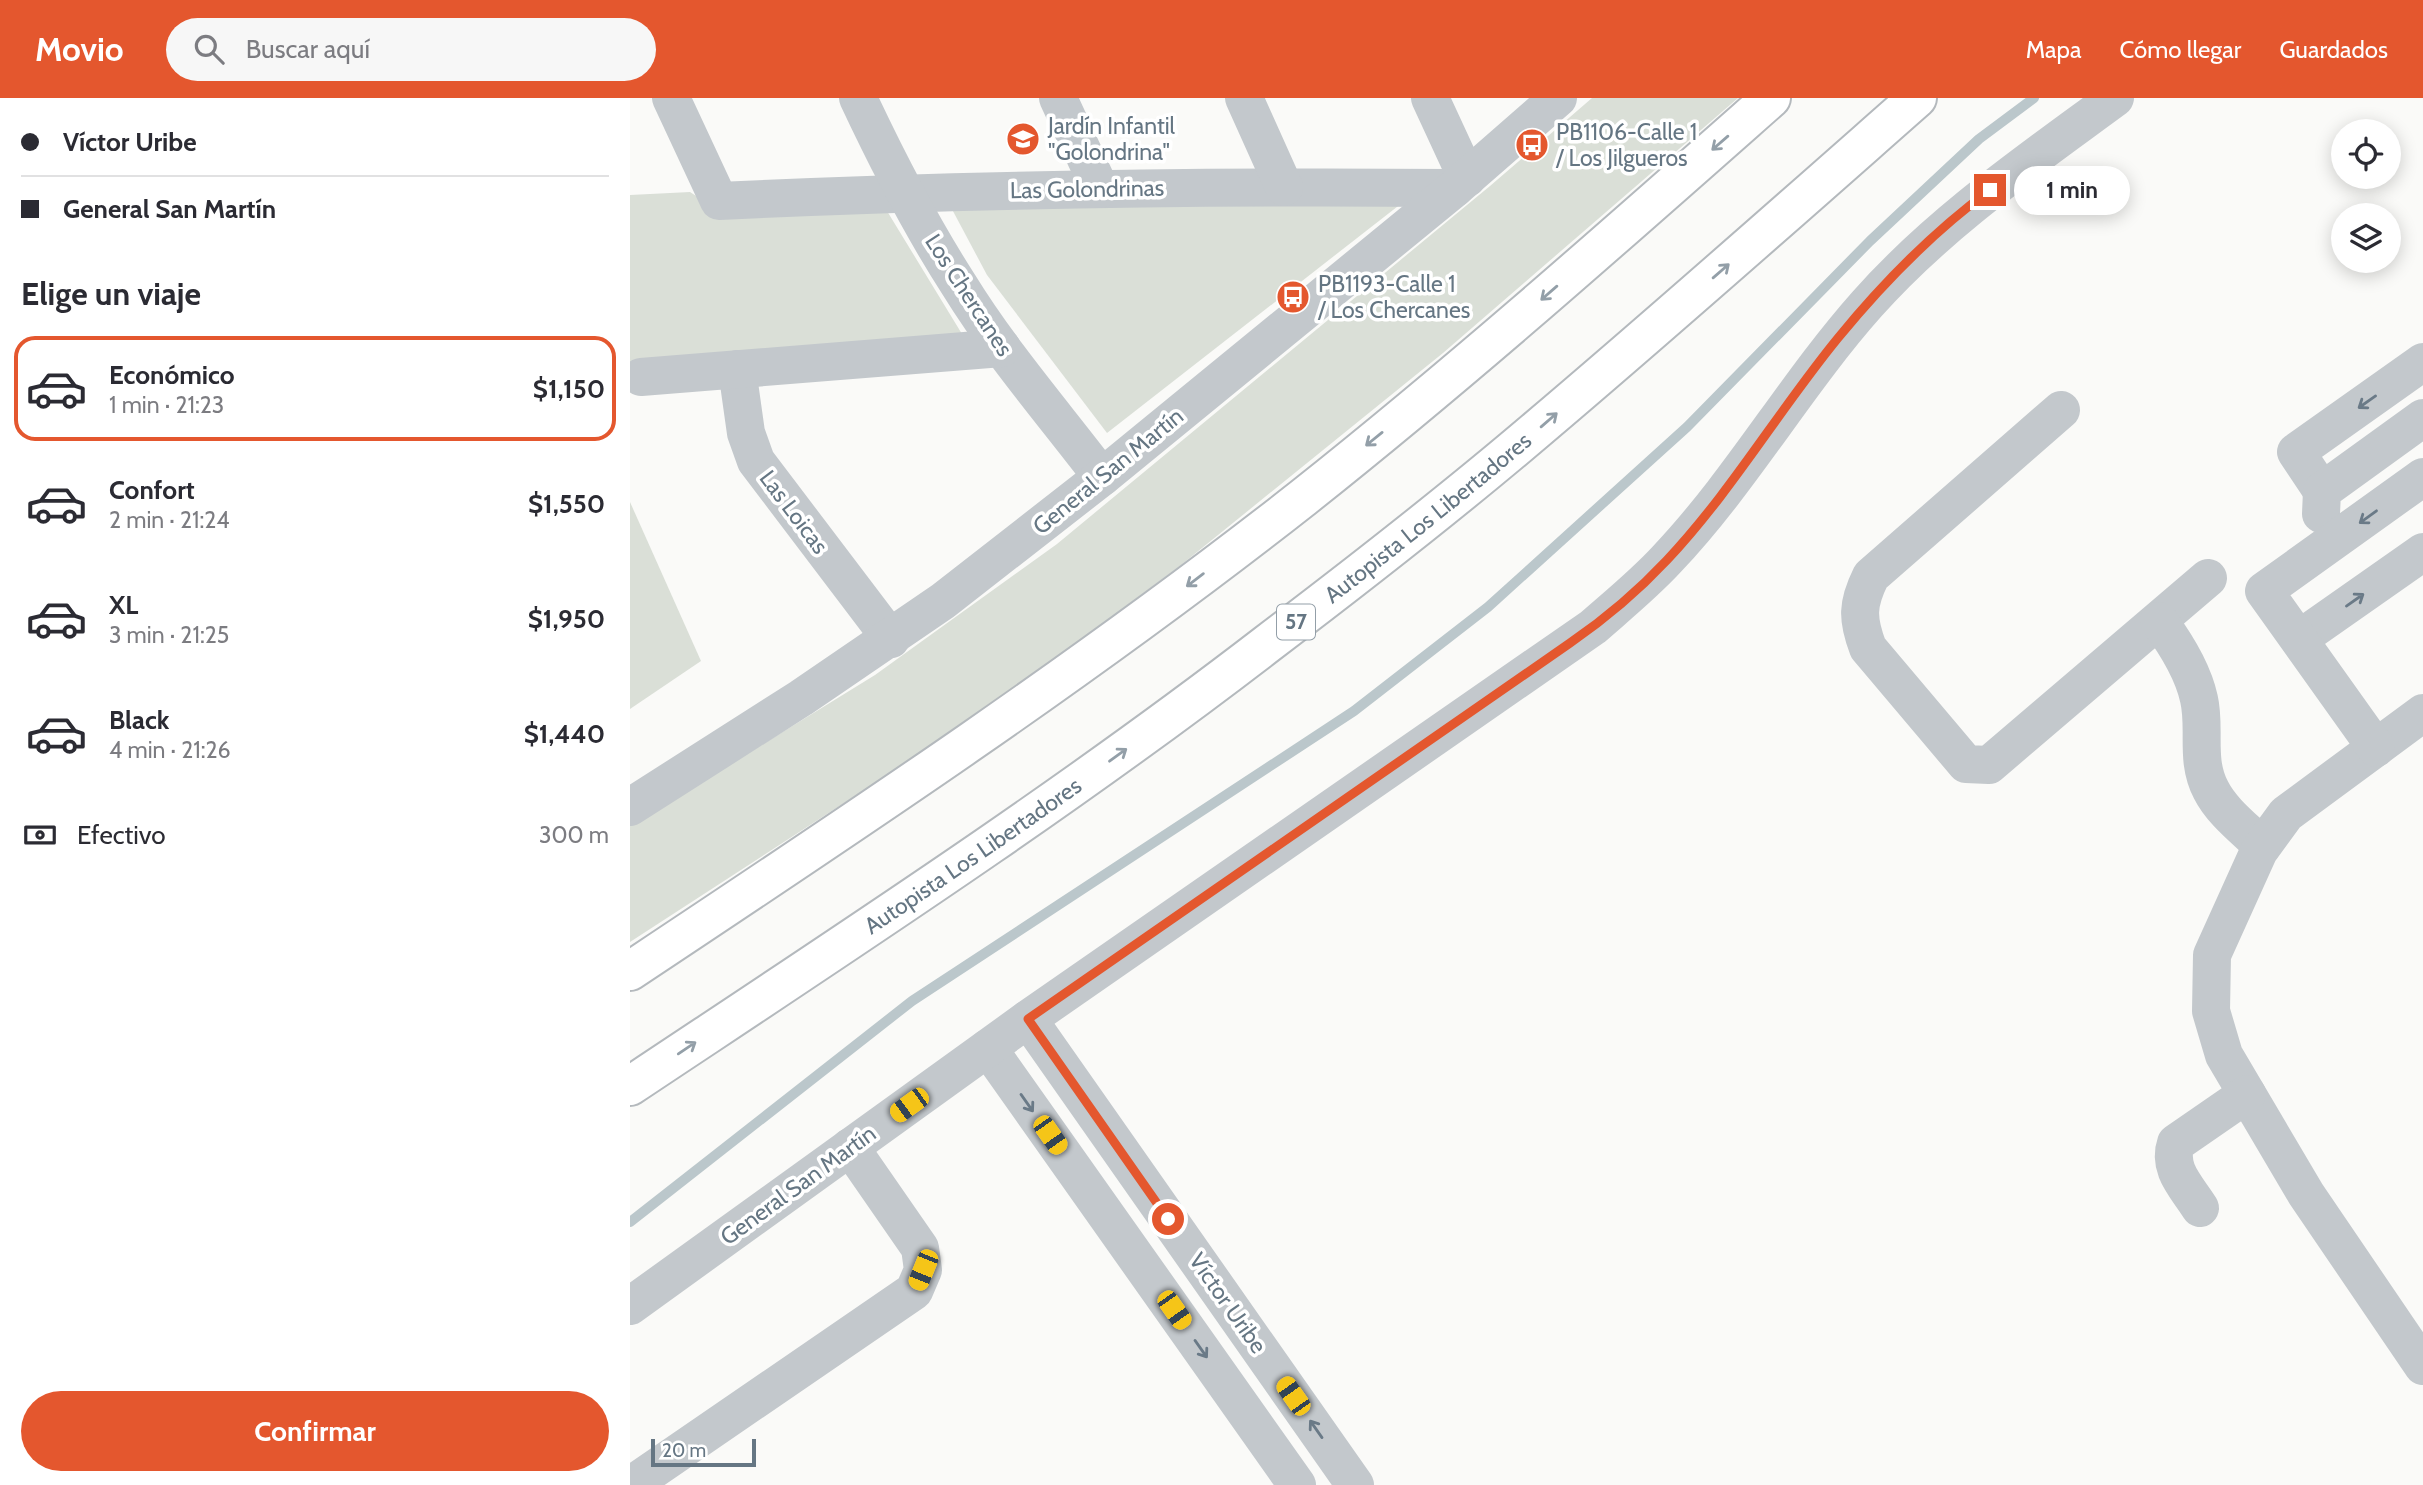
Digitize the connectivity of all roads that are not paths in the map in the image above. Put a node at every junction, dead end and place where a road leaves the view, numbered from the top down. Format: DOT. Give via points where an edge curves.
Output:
graph roads {
  1 [pos="671,98"];
  2 [pos="858,98"];
  3 [pos="1059,98"];
  4 [pos="1244,98"];
  5 [pos="1430,98"];
  6 [pos="1558,98"];
  7 [pos="1771,98"];
  8 [pos="1917,98"];
  9 [pos="2115,98"];
  10 [pos="1461,183"];
  11 [pos="1284,187"];
  12 [pos="1100,188"];
  13 [pos="906,192"];
  14 [pos="1002,348"];
  15 [pos="2423,362"];
  16 [pos="737,369"];
  17 [pos="640,377"];
  18 [pos="2061,410"];
  19 [pos="2423,418"];
  20 [pos="1102,477"];
  21 [pos="2423,477"];
  22 [pos="2322,491"];
  23 [pos="2320,551"];
  24 [pos="2423,552"];
  25 [pos="2208,579"];
  26 [pos="2159,621"];
  27 [pos="891,639"];
  28 [pos="2299,639"];
  29 [pos="2423,713"];
  30 [pos="2376,748"];
  31 [pos="630,807"];
  32 [pos="2262,846"];
  33 [pos="630,971"];
  34 [pos="1028,1019"];
  35 [pos="988,1048"];
  36 [pos="630,1086"];
  37 [pos="2247,1094"];
  38 [pos="850,1147"];
  39 [pos="2200,1208"];
  40 [pos="630,1306"];
  41 [pos="2423,1366"];
  42 [pos="631,1485"];
  43 [pos="1297,1485"];
  44 [pos="1355,1485"];
  1 -- 13 [label="street, Las Golondrinas" via="719,201"];
  2 -- 13 [label="street, Los Chercanes"];
  3 -- 12 [label="street"];
  4 -- 11 [label="street"];
  5 -- 10 [label="street"];
  6 -- 10 [label="street, General San Martín"];
  7 -- 33 [label="highway, one-way" via="1511,327 1303,498 999,722"];
  36 -- 8 [label="highway, Autopista Los Libertadores / 57, one-way" via="964,864 1264,647 1532,434"];
  9 -- 34 [label="street, General San Martín" via="1969,206 1898,270 1837,340 1696,526 1635,592 1593,627"];
  10 -- 11 [label="street, Las Golondrinas"];
  10 -- 20 [label="street, General San Martín"];
  11 -- 12 [label="street, Las Golondrinas"];
  12 -- 13 [label="street, Las Golondrinas"];
  13 -- 14 [label="street, Los Chercanes" via="960,288"];
  14 -- 16 [label="street"];
  14 -- 20 [label="street, Los Chercanes"];
  15 -- 22 [label="street, one-way" via="2296,452"];
  16 -- 17 [label="street"];
  16 -- 27 [label="street, Las Loicas" via="746,433 756,461"];
  18 -- 26 [label="street" via="1871,576 1859,610 1868,648 1966,764 1989,765"];
  19 -- 22 [label="street"];
  20 -- 27 [label="street, General San Martín"];
  21 -- 23 [label="street, one-way"];
  22 -- 23 [label="street"];
  23 -- 28 [label="street" via="2264,591"];
  28 -- 24 [label="street, one-way"];
  25 -- 26 [label="street"];
  26 -- 32 [label="street" via="2192,675 2200,701 2201,761 2211,790"];
  27 -- 31 [label="street, General San Martín"];
  28 -- 30 [label="street"];
  29 -- 30 [label="street"];
  30 -- 32 [label="street" via="2286,814"];
  32 -- 37 [label="street" via="2212,955 2211,1011 2224,1055"];
  34 -- 35 [label="street, General San Martín"];
  44 -- 34 [label="street, Víctor Uribe, one-way"];
  35 -- 38 [label="street, General San Martín"];
  35 -- 43 [label="street, one-way"];
  37 -- 39 [label="street" via="2176,1143 2172,1156 2176,1170"];
  37 -- 41 [label="street" via="2306,1194"];
  38 -- 40 [label="street, General San Martín"];
  38 -- 42 [label="street" via="920,1248 923,1270 914,1291"];
}
